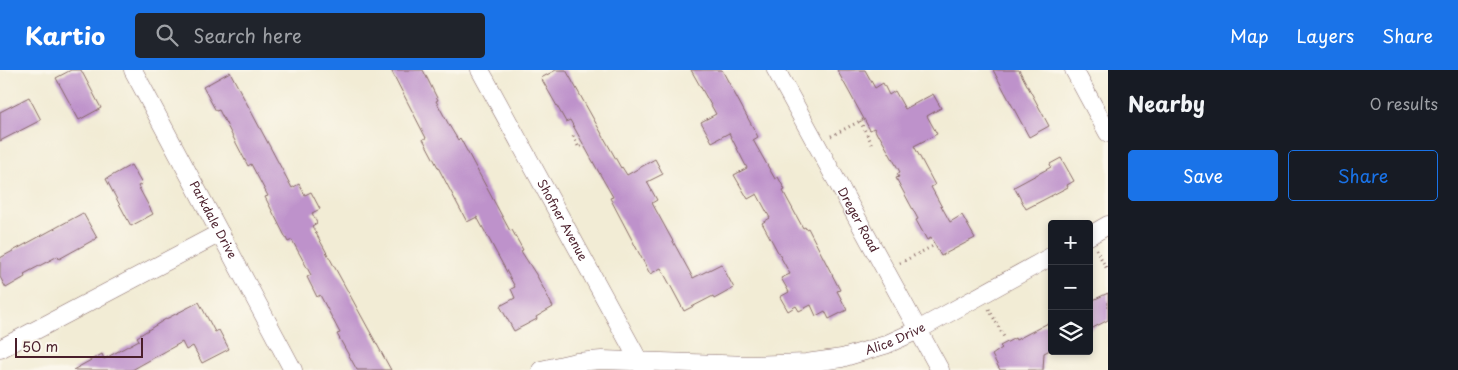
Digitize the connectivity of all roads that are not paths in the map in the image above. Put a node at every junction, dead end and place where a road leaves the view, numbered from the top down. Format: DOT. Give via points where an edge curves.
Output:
graph roads {
  1 [pos="133,70"];
  2 [pos="480,70"];
  3 [pos="776,70"];
  4 [pos="1074,70"];
  5 [pos="1108,133"];
  6 [pos="1108,226"];
  7 [pos="220,233"];
  8 [pos="1093,242"];
  9 [pos="1048,258"];
  10 [pos="918,330"];
  11 [pos="0,349"];
  12 [pos="641,366"];
  13 [pos="293,370"];
  14 [pos="541,370"];
  15 [pos="940,370"];
  1 -- 7 [label="street, Parkdale Drive"];
  2 -- 12 [label="street, Shofner Avenue"];
  3 -- 10 [label="street, Dreger Road"];
  4 -- 5 [label="street"];
  6 -- 8 [label="street"];
  7 -- 11 [label="street"];
  7 -- 13 [label="street, Parkdale Drive"];
  9 -- 10 [label="street, Alice Drive"];
  10 -- 12 [label="street, Alice Drive" via="877,347 823,362"];
  10 -- 15 [label="street, Dreger Road"];
  12 -- 14 [label="street, Alice Drive" via="602,360"];
}
